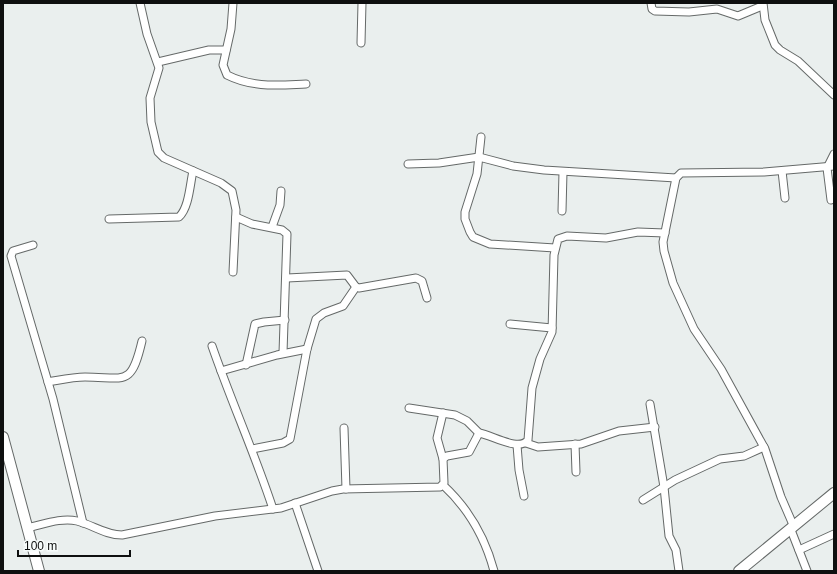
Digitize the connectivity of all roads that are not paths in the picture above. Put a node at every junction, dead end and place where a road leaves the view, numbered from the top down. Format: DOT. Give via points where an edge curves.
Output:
graph roads {
  1 [pos="140,3"];
  2 [pos="233,3"];
  3 [pos="362,3"];
  4 [pos="651,3"];
  5 [pos="763,5"];
  6 [pos="361,43"];
  7 [pos="226,50"];
  8 [pos="158,62"];
  9 [pos="306,84"];
  10 [pos="834,95"];
  11 [pos="481,137"];
  12 [pos="834,154"];
  13 [pos="480,157"];
  14 [pos="408,164"];
  15 [pos="830,167"];
  16 [pos="193,171"];
  17 [pos="782,171"];
  18 [pos="563,172"];
  19 [pos="676,178"];
  20 [pos="281,191"];
  21 [pos="785,198"];
  22 [pos="831,200"];
  23 [pos="562,211"];
  24 [pos="236,217"];
  25 [pos="109,219"];
  26 [pos="272,227"];
  27 [pos="665,233"];
  28 [pos="33,245"];
  29 [pos="556,248"];
  30 [pos="233,272"];
  31 [pos="287,278"];
  32 [pos="356,287"];
  33 [pos="427,298"];
  34 [pos="285,320"];
  35 [pos="510,324"];
  36 [pos="552,328"];
  37 [pos="142,341"];
  38 [pos="212,346"];
  39 [pos="307,349"];
  40 [pos="283,354"];
  41 [pos="246,365"];
  42 [pos="221,371"];
  43 [pos="48,382"];
  44 [pos="650,404"];
  45 [pos="409,408"];
  46 [pos="444,413"];
  47 [pos="655,427"];
  48 [pos="344,428"];
  49 [pos="479,433"];
  50 [pos="3,437"];
  51 [pos="526,443"];
  52 [pos="575,444"];
  53 [pos="517,445"];
  54 [pos="764,446"];
  55 [pos="252,449"];
  56 [pos="443,459"];
  57 [pos="576,472"];
  58 [pos="443,486"];
  59 [pos="664,487"];
  60 [pos="346,489"];
  61 [pos="834,493"];
  62 [pos="524,496"];
  63 [pos="643,500"];
  64 [pos="295,504"];
  65 [pos="273,509"];
  66 [pos="83,523"];
  67 [pos="27,528"];
  68 [pos="792,529"];
  69 [pos="834,534"];
  70 [pos="799,550"];
  71 [pos="38,571"];
  72 [pos="318,571"];
  73 [pos="494,571"];
  74 [pos="679,571"];
  75 [pos="739,571"];
  76 [pos="807,571"];
  1 -- 8 [label="street" via="147,34"];
  2 -- 7 [label="street"];
  3 -- 6 [label="street"];
  4 -- 5 [label="street" via="655,11 689,12 717,9 738,16"];
  5 -- 10 [label="street" via="765,20 775,45 798,61"];
  7 -- 8 [label="street" via="209,50"];
  7 -- 9 [label="street" via="223,65 227,75 232,78 269,86"];
  8 -- 16 [label="street" via="159,74 150,98 156,147 164,158"];
  11 -- 13 [label="street"];
  12 -- 15 [label="street"];
  13 -- 14 [label="street"];
  13 -- 18 [label="street" via="513,166"];
  13 -- 29 [label="street" via="478,174 465,212 466,225 473,237 490,244"];
  15 -- 17 [label="street"];
  15 -- 22 [label="street"];
  16 -- 24 [label="street" via="227,186 234,196"];
  16 -- 25 [label="street" via="186,205 179,217"];
  17 -- 19 [label="street" via="688,172 681,173"];
  17 -- 21 [label="street"];
  18 -- 19 [label="street"];
  18 -- 23 [label="street"];
  19 -- 27 [label="street"];
  20 -- 26 [label="street" via="280,205"];
  24 -- 26 [label="street" via="252,224"];
  24 -- 30 [label="street"];
  26 -- 31 [label="street" via="287,234"];
  27 -- 29 [label="street" via="638,232 606,238 566,236 558,240"];
  27 -- 54 [label="street" via="664,251 679,298 694,329 721,369"];
  28 -- 43 [label="street" via="13,251 11,256"];
  29 -- 36 [label="street"];
  31 -- 32 [label="street" via="347,275"];
  31 -- 34 [label="street"];
  32 -- 33 [label="street" via="365,288 416,278 422,281"];
  32 -- 39 [label="street" via="343,306 319,315"];
  34 -- 40 [label="street"];
  34 -- 41 [label="street" via="255,324"];
  35 -- 36 [label="street"];
  36 -- 51 [label="street" via="532,388 529,437"];
  37 -- 43 [label="street" via="137,364 130,374 123,378 85,377"];
  38 -- 42 [label="street"];
  39 -- 40 [label="street"];
  39 -- 55 [label="street" via="290,439 283,443"];
  40 -- 41 [label="street"];
  41 -- 42 [label="street"];
  42 -- 55 [label="street"];
  43 -- 66 [label="street"];
  44 -- 47 [label="street"];
  45 -- 46 [label="street"];
  46 -- 49 [label="street" via="462,418"];
  46 -- 56 [label="street" via="437,438"];
  47 -- 52 [label="street" via="619,431 590,442"];
  47 -- 59 [label="street"];
  48 -- 60 [label="street"];
  49 -- 53 [label="street"];
  49 -- 56 [label="street" via="469,452"];
  50 -- 67 [label="main road"];
  51 -- 52 [label="street" via="538,447"];
  51 -- 53 [label="street"];
  52 -- 57 [label="street"];
  53 -- 62 [label="street"];
  54 -- 59 [label="street" via="744,456 720,459"];
  54 -- 68 [label="street"];
  55 -- 65 [label="street"];
  56 -- 58 [label="street"];
  58 -- 60 [label="street"];
  58 -- 73 [label="street" via="460,503 482,536"];
  59 -- 63 [label="street"];
  59 -- 74 [label="street" via="669,536 676,550"];
  60 -- 64 [label="street" via="332,491"];
  61 -- 68 [label="main road"];
  64 -- 65 [label="street"];
  64 -- 72 [label="street"];
  65 -- 66 [label="street" via="222,515 122,535 107,533"];
  66 -- 67 [label="street" via="65,520"];
  67 -- 71 [label="main road"];
  68 -- 70 [label="street"];
  68 -- 75 [label="main road"];
  69 -- 70 [label="street"];
  70 -- 76 [label="street"];
}
